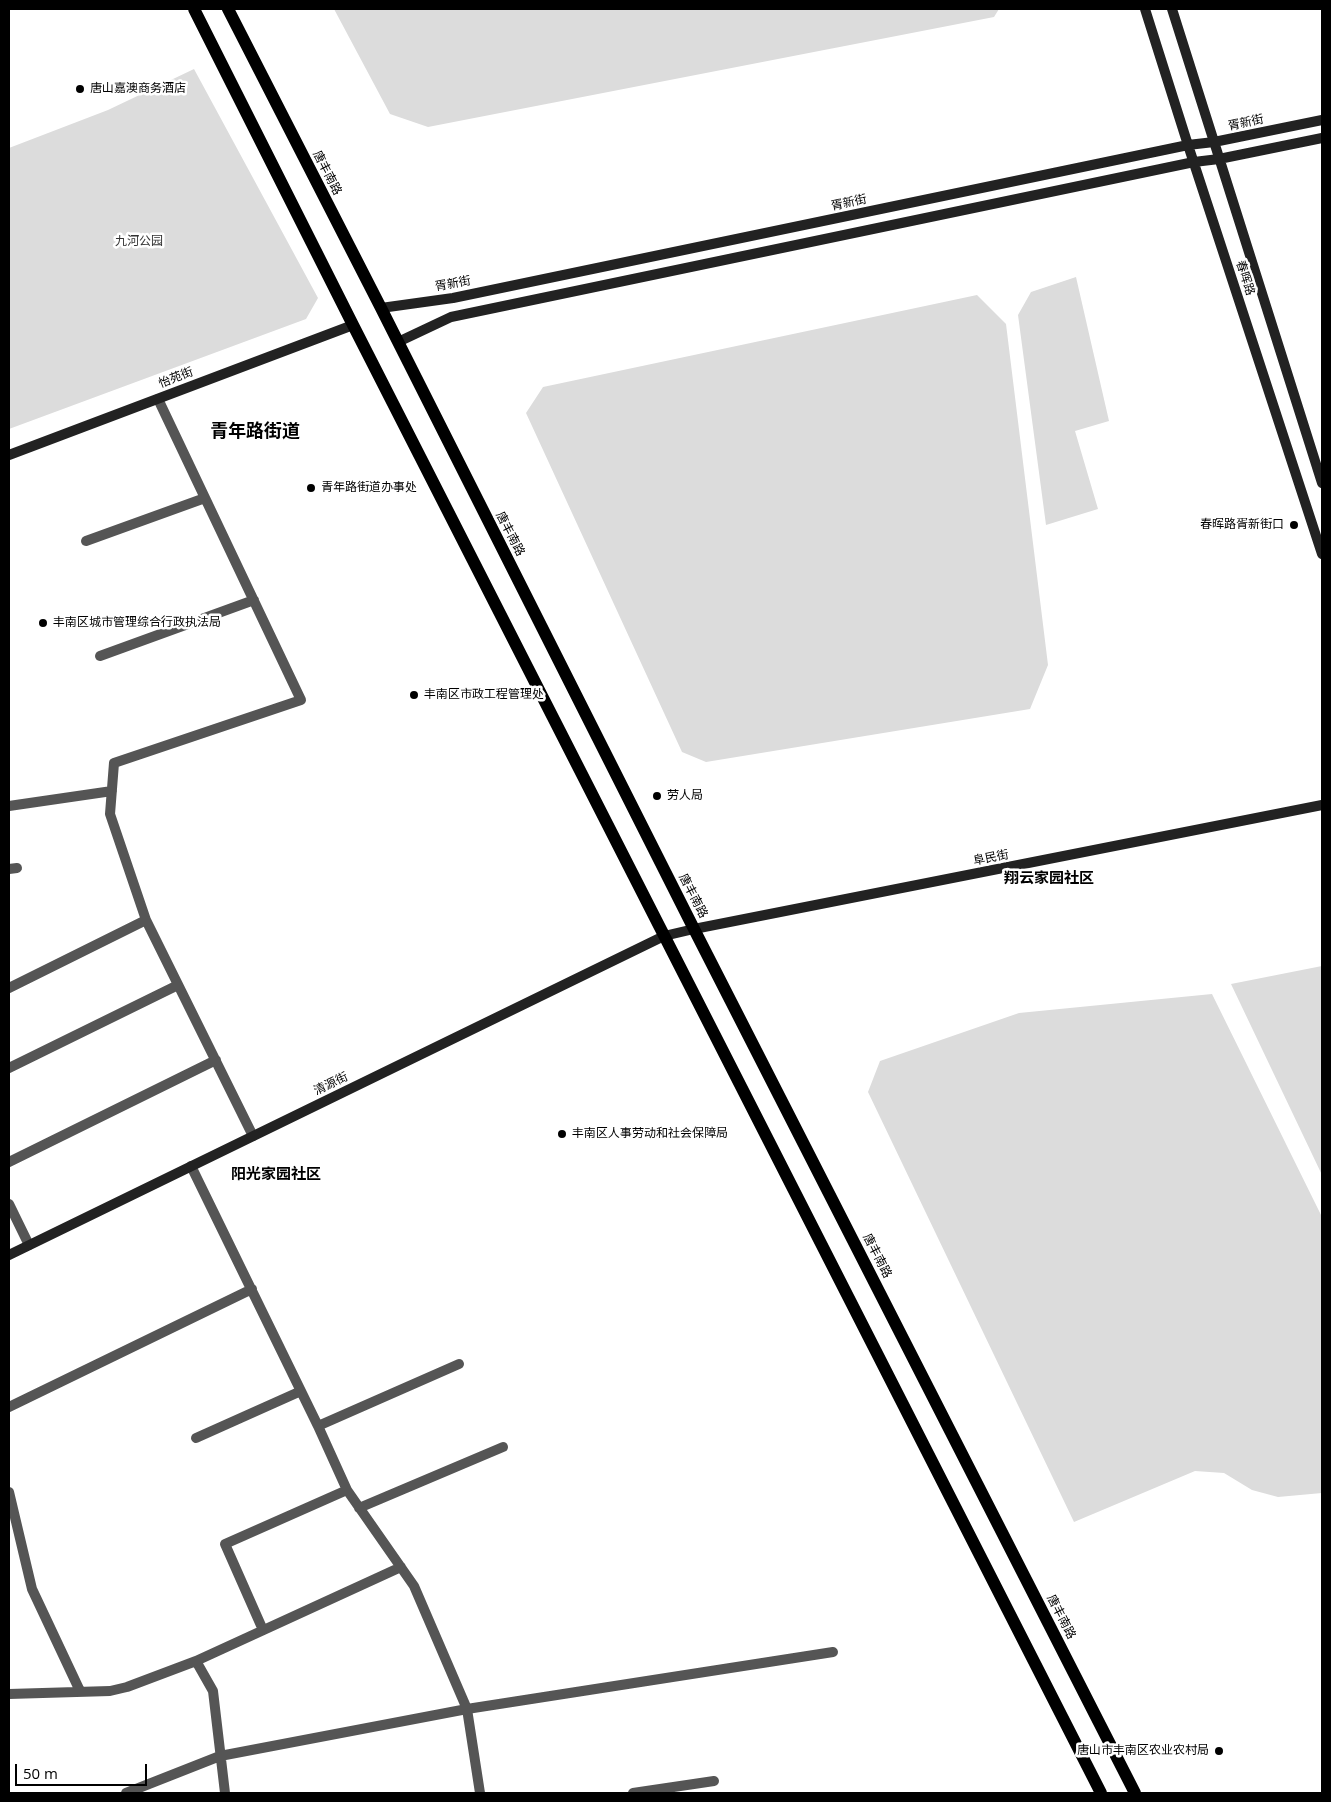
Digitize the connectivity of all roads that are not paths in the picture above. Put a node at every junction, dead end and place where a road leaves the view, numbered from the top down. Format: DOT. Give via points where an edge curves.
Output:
graph roads {
  1 [pos="194,9"];
  2 [pos="228,9"];
  3 [pos="1145,9"];
  4 [pos="1172,9"];
  5 [pos="1322,120"];
  6 [pos="1322,138"];
  7 [pos="1214,142"];
  8 [pos="1188,145"];
  9 [pos="1219,159"];
  10 [pos="1194,162"];
  11 [pos="381,308"];
  12 [pos="353,325"];
  13 [pos="398,342"];
  14 [pos="158,399"];
  15 [pos="9,455"];
  16 [pos="1322,483"];
  17 [pos="205,498"];
  18 [pos="86,541"];
  19 [pos="1322,554"];
  20 [pos="254,600"];
  21 [pos="100,656"];
  22 [pos="112,791"];
  23 [pos="1322,805"];
  24 [pos="9,806"];
  25 [pos="146,920"];
  26 [pos="694,929"];
  27 [pos="664,936"];
  28 [pos="178,985"];
  29 [pos="9,988"];
  30 [pos="216,1060"];
  31 [pos="9,1068"];
  32 [pos="253,1136"];
  33 [pos="9,1162"];
  34 [pos="191,1166"];
  35 [pos="9,1204"];
  36 [pos="29,1245"];
  37 [pos="9,1255"];
  38 [pos="252,1288"];
  39 [pos="459,1364"];
  40 [pos="301,1391"];
  41 [pos="9,1407"];
  42 [pos="318,1426"];
  43 [pos="196,1438"];
  44 [pos="503,1447"];
  45 [pos="347,1490"];
  46 [pos="9,1492"];
  47 [pos="359,1508"];
  48 [pos="401,1567"];
  49 [pos="263,1630"];
  50 [pos="833,1652"];
  51 [pos="196,1661"];
  52 [pos="80,1691"];
  53 [pos="9,1694"];
  54 [pos="467,1709"];
  55 [pos="220,1756"];
  56 [pos="714,1781"];
  57 [pos="126,1793"];
  58 [pos="226,1793"];
  59 [pos="480,1793"];
  60 [pos="633,1793"];
  61 [pos="1101,1793"];
  62 [pos="1135,1793"];
  1 -- 12 [label="main road"];
  2 -- 11 [label="main road, 唐丰南路"];
  3 -- 8 [label="street, 春晖路"];
  4 -- 7 [label="street, 春晖路"];
  5 -- 7 [label="street, 胥新街"];
  6 -- 9 [label="street"];
  7 -- 8 [label="street, 胥新街"];
  7 -- 9 [label="street, 春晖路"];
  8 -- 10 [label="street, 春晖路"];
  8 -- 11 [label="street, 胥新街" via="452,298"];
  9 -- 10 [label="street"];
  9 -- 16 [label="street, 春晖路"];
  10 -- 13 [label="street" via="451,317"];
  10 -- 19 [label="street, 春晖路"];
  11 -- 13 [label="main road, 唐丰南路"];
  12 -- 14 [label="street, 怡苑街"];
  12 -- 27 [label="main road"];
  13 -- 26 [label="main road, 唐丰南路"];
  14 -- 15 [label="street, 怡苑街"];
  14 -- 17 [label="street"];
  17 -- 18 [label="street"];
  17 -- 20 [label="street"];
  20 -- 21 [label="street"];
  20 -- 22 [label="street" via="301,700 114,763"];
  22 -- 24 [label="street"];
  22 -- 25 [label="street" via="110,814"];
  23 -- 26 [label="street, 阜民街"];
  25 -- 28 [label="street"];
  25 -- 29 [label="street"];
  26 -- 27 [label="street, 阜民街"];
  26 -- 62 [label="main road, 唐丰南路"];
  27 -- 32 [label="street, 清源街"];
  27 -- 61 [label="main road"];
  28 -- 30 [label="street"];
  28 -- 31 [label="street"];
  30 -- 32 [label="street"];
  30 -- 33 [label="street"];
  32 -- 34 [label="street, 清源街"];
  34 -- 36 [label="street, 清源街"];
  34 -- 38 [label="street"];
  35 -- 36 [label="street"];
  36 -- 37 [label="street, 清源街"];
  38 -- 40 [label="street"];
  38 -- 41 [label="street"];
  39 -- 42 [label="street"];
  40 -- 42 [label="street"];
  40 -- 43 [label="street"];
  42 -- 45 [label="street"];
  44 -- 47 [label="street"];
  45 -- 47 [label="street"];
  45 -- 49 [label="street" via="225,1544"];
  46 -- 52 [label="street" via="32,1589"];
  47 -- 48 [label="street"];
  48 -- 49 [label="street"];
  48 -- 54 [label="street" via="414,1586"];
  49 -- 51 [label="street"];
  50 -- 54 [label="street"];
  51 -- 52 [label="street" via="127,1687 110,1691"];
  51 -- 55 [label="street" via="213,1691"];
  52 -- 53 [label="street"];
  54 -- 55 [label="street"];
  54 -- 59 [label="street"];
  55 -- 57 [label="street"];
  55 -- 58 [label="street"];
  56 -- 60 [label="street"];
}
